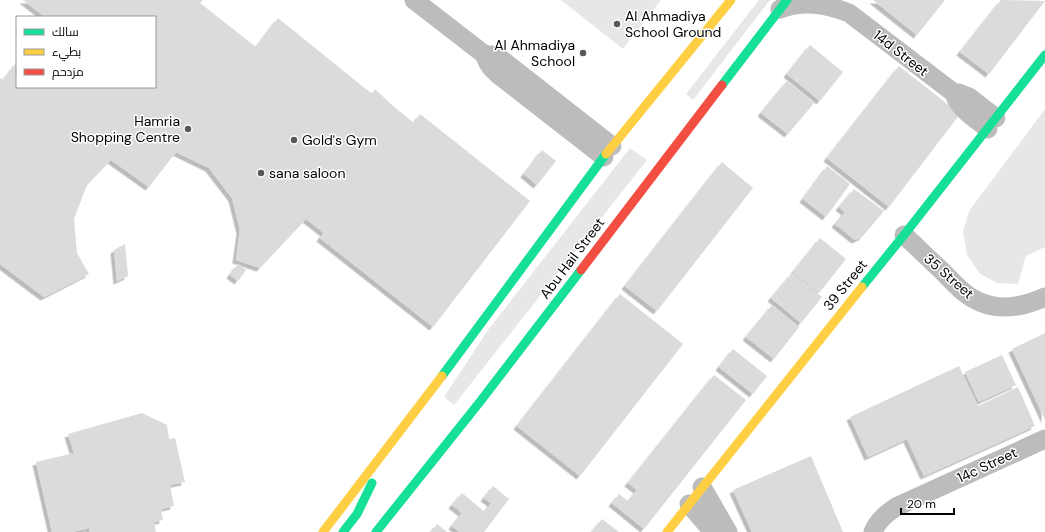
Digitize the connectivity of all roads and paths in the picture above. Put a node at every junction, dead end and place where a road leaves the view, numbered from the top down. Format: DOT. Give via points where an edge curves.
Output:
graph roads {
  1 [pos="414,0"];
  2 [pos="731,0"];
  3 [pos="784,4"];
  4 [pos="846,6"];
  5 [pos="1045,55"];
  6 [pos="992,124"];
  7 [pos="608,152"];
  8 [pos="904,236"];
  9 [pos="1045,297"];
  10 [pos="1045,439"];
  11 [pos="383,454"];
  12 [pos="702,487"];
  13 [pos="689,504"];
  14 [pos="323,532"];
  15 [pos="343,532"];
  16 [pos="376,532"];
  17 [pos="667,532"];
  18 [pos="713,532"];
  19 [pos="728,532"];
  20 [pos="873,532"];
  1 -- 7 [label="street" via="485,55 501,59"];
  2 -- 7 [label="main road"];
  3 -- 4 [label="street, 14d Street" via="817,3"];
  3 -- 16 [label="main road, Abu Hail Street" via="479,403"];
  4 -- 6 [label="street, 14d Street" via="954,93 961,106"];
  5 -- 6 [label="main road, 39 Street"];
  6 -- 8 [label="main road, 39 Street"];
  7 -- 11 [label="main road"];
  8 -- 9 [label="street, 35 Street" via="958,288 987,305 1004,308 1021,306"];
  8 -- 12 [label="main road, 39 Street"];
  10 -- 20 [label="street, 14c Street" via="896,507 884,514"];
  11 -- 14 [label="main road"];
  11 -- 15 [label="main road" via="367,495"];
  12 -- 13 [label="main road, 39 Street"];
  12 -- 19 [label="street"];
  13 -- 17 [label="main road, 39 Street"];
  13 -- 18 [label="street"];
}
